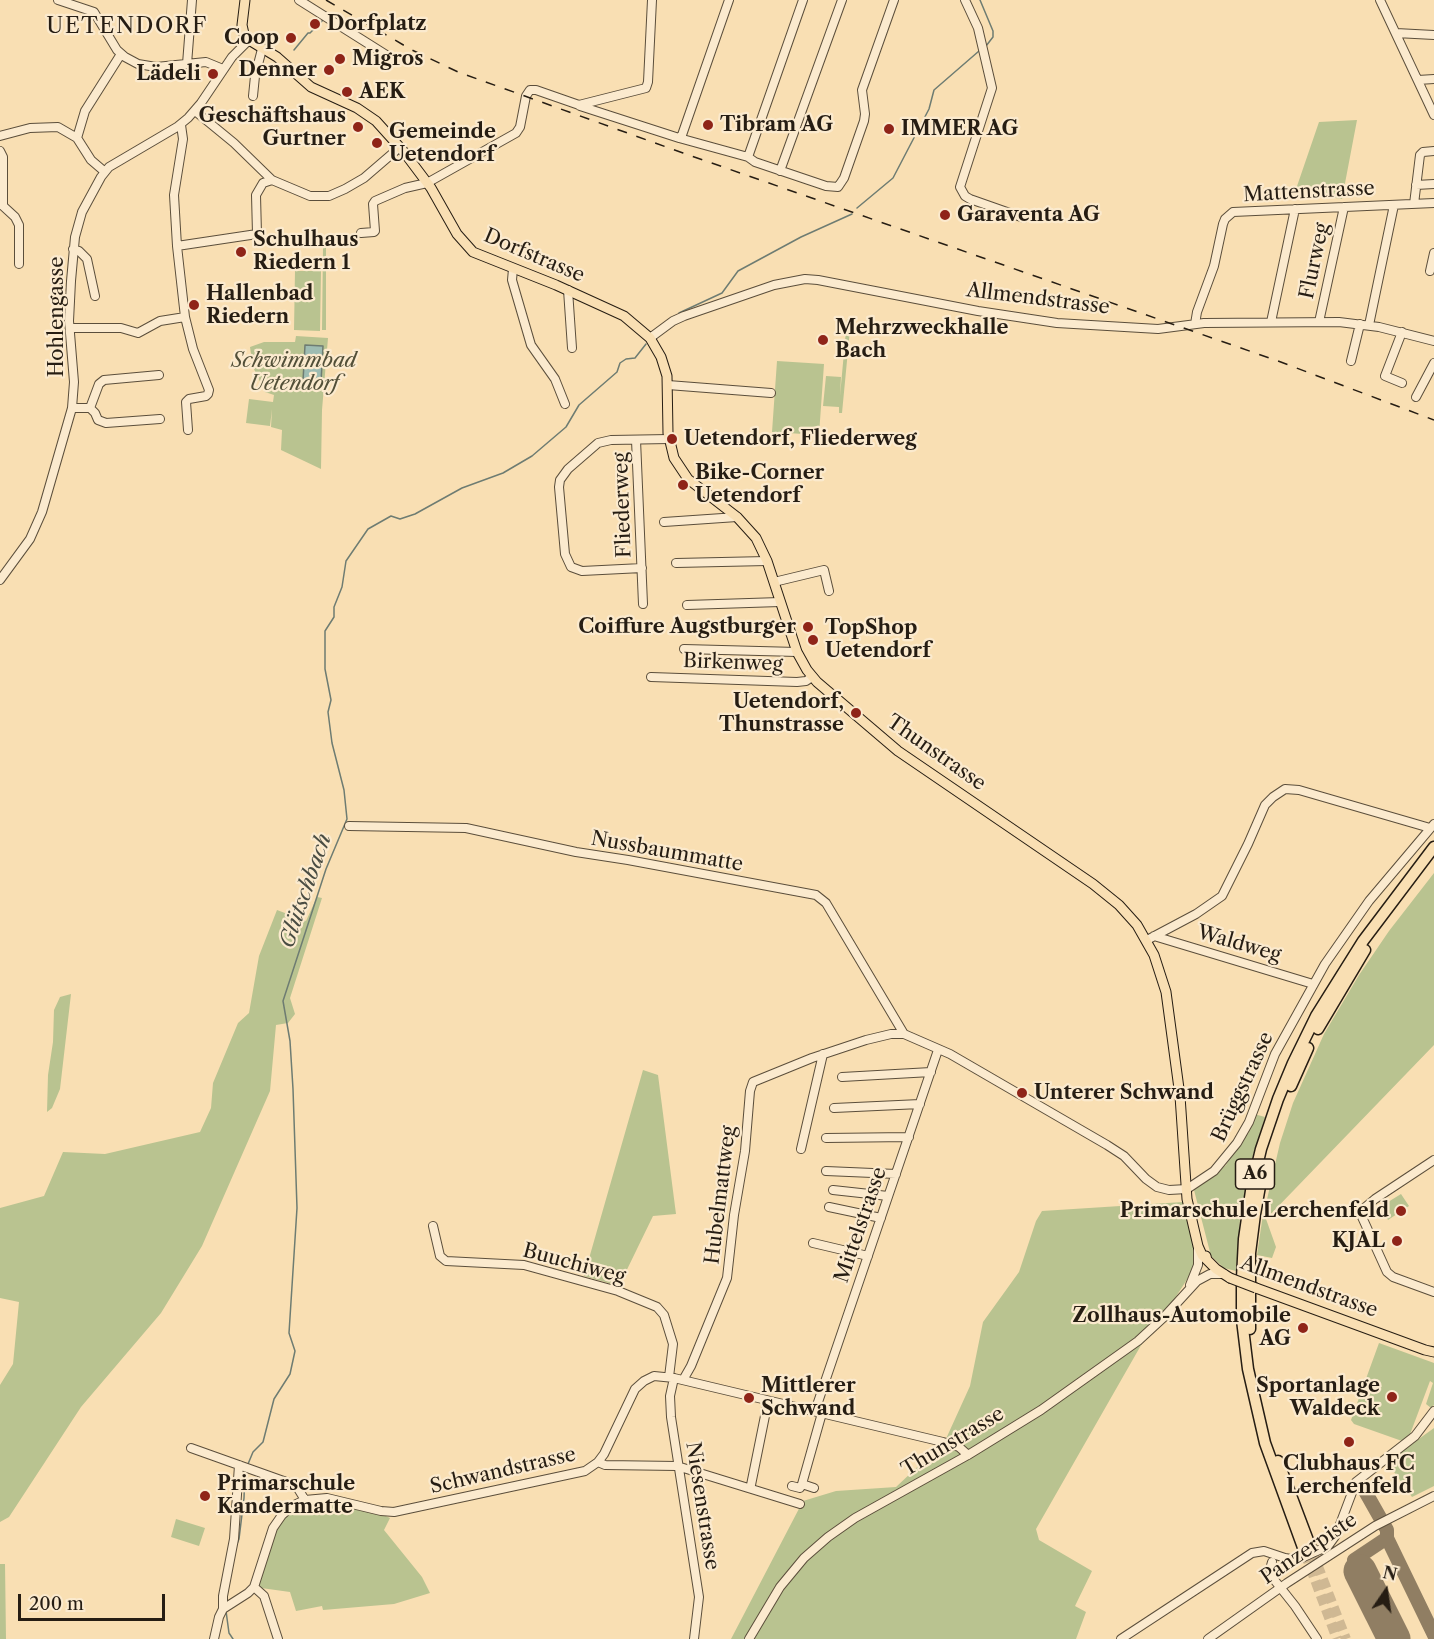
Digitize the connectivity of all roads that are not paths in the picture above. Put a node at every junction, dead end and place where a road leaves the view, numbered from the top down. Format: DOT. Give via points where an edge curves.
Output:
graph roads {
  1 [pos="58,0"];
  2 [pos="192,0"];
  3 [pos="244,0"];
  4 [pos="299,0"];
  5 [pos="652,0"];
  6 [pos="729,0"];
  7 [pos="803,0"];
  8 [pos="842,0"];
  9 [pos="894,0"];
  10 [pos="965,0"];
  11 [pos="1380,0"];
  12 [pos="1396,33"];
  13 [pos="1434,35"];
  14 [pos="249,40"];
  15 [pos="262,49"];
  16 [pos="121,54"];
  17 [pos="391,58"];
  18 [pos="187,64"];
  19 [pos="223,69"];
  20 [pos="1434,79"];
  21 [pos="1418,80"];
  22 [pos="253,96"];
  23 [pos="579,105"];
  24 [pos="1432,106"];
  25 [pos="195,111"];
  26 [pos="1434,115"];
  27 [pos="181,125"];
  28 [pos="171,130"];
  29 [pos="0,136"];
  30 [pos="77,138"];
  31 [pos="679,138"];
  32 [pos="182,147"];
  33 [pos="400,147"];
  34 [pos="0,151"];
  35 [pos="1434,151"];
  36 [pos="748,157"];
  37 [pos="780,171"];
  38 [pos="105,172"];
  39 [pos="272,180"];
  40 [pos="427,183"];
  41 [pos="1434,184"];
  42 [pos="1416,185"];
  43 [pos="1434,203"];
  44 [pos="1414,204"];
  45 [pos="1394,205"];
  46 [pos="1344,207"];
  47 [pos="1295,209"];
  48 [pos="1024,218"];
  49 [pos="362,233"];
  50 [pos="177,246"];
  51 [pos="73,249"];
  52 [pos="1434,253"];
  53 [pos="19,264"];
  54 [pos="513,269"];
  55 [pos="1430,271"];
  56 [pos="568,290"];
  57 [pos="95,296"];
  58 [pos="185,317"];
  59 [pos="1270,322"];
  60 [pos="1319,322"];
  61 [pos="1195,324"];
  62 [pos="1360,324"];
  63 [pos="1369,325"];
  64 [pos="70,328"];
  65 [pos="1402,332"];
  66 [pos="650,338"];
  67 [pos="1434,341"];
  68 [pos="572,348"];
  69 [pos="1351,361"];
  70 [pos="1434,363"];
  71 [pos="159,375"];
  72 [pos="1402,383"];
  73 [pos="668,385"];
  74 [pos="771,393"];
  75 [pos="1416,397"];
  76 [pos="565,404"];
  77 [pos="72,408"];
  78 [pos="90,408"];
  79 [pos="160,419"];
  80 [pos="188,430"];
  81 [pos="669,439"];
  82 [pos="636,440"];
  83 [pos="737,517"];
  84 [pos="664,522"];
  85 [pos="767,561"];
  86 [pos="676,563"];
  87 [pos="642,568"];
  88 [pos="0,580"];
  89 [pos="774,582"];
  90 [pos="829,591"];
  91 [pos="780,602"];
  92 [pos="643,604"];
  93 [pos="687,605"];
  94 [pos="684,649"];
  95 [pos="797,652"];
  96 [pos="651,677"];
  97 [pos="812,677"];
  98 [pos="349,826"];
  99 [pos="1432,826"];
  100 [pos="1434,847"];
  101 [pos="1434,858"];
  102 [pos="1151,938"];
  103 [pos="1313,984"];
  104 [pos="904,1034"];
  105 [pos="938,1050"];
  106 [pos="823,1054"];
  107 [pos="931,1072"];
  108 [pos="842,1077"];
  109 [pos="920,1104"];
  110 [pos="834,1108"];
  111 [pos="909,1137"];
  112 [pos="826,1138"];
  113 [pos="801,1149"];
  114 [pos="1434,1160"];
  115 [pos="826,1171"];
  116 [pos="896,1174"];
  117 [pos="1188,1189"];
  118 [pos="833,1190"];
  119 [pos="888,1196"];
  120 [pos="829,1207"];
  121 [pos="881,1218"];
  122 [pos="433,1226"];
  123 [pos="813,1243"];
  124 [pos="1198,1246"];
  125 [pos="868,1256"];
  126 [pos="1209,1262"];
  127 [pos="1227,1276"];
  128 [pos="1194,1280"];
  129 [pos="1434,1292"];
  130 [pos="1429,1351"];
  131 [pos="1434,1357"];
  132 [pos="671,1377"];
  133 [pos="683,1380"];
  134 [pos="768,1401"];
  135 [pos="1434,1410"];
  136 [pos="818,1412"];
  137 [pos="191,1448"];
  138 [pos="968,1455"];
  139 [pos="598,1462"];
  140 [pos="677,1466"];
  141 [pos="244,1467"];
  142 [pos="802,1484"];
  143 [pos="751,1485"];
  144 [pos="792,1486"];
  145 [pos="814,1488"];
  146 [pos="1434,1496"];
  147 [pos="305,1500"];
  148 [pos="800,1504"];
  149 [pos="1317,1552"];
  150 [pos="1272,1562"];
  151 [pos="254,1587"];
  152 [pos="1281,1587"];
  153 [pos="223,1609"];
  154 [pos="214,1639"];
  155 [pos="278,1639"];
  156 [pos="694,1639"];
  157 [pos="749,1639"];
  158 [pos="1121,1639"];
  159 [pos="1208,1639"];
  160 [pos="1317,1639"];
  1 -- 16 [label="street" via="96,15"];
  2 -- 18 [label="street"];
  3 -- 14 [label="main road" via="242,25"];
  4 -- 17 [label="street"];
  5 -- 23 [label="street" via="646,88"];
  6 -- 31 [label="street"];
  7 -- 36 [label="street"];
  8 -- 37 [label="street"];
  9 -- 37 [label="street" via="863,87 865,117 840,185 826,186"];
  10 -- 48 [label="street" via="978,28 992,88 960,187 965,196"];
  11 -- 12 [label="street"];
  12 -- 13 [label="street"];
  12 -- 21 [label="street"];
  14 -- 15 [label="main road, Dorfstrasse"];
  14 -- 19 [label="street, Hohlengasse"];
  15 -- 22 [label="street"];
  15 -- 33 [label="main road, Dorfstrasse" via="311,87 366,114"];
  16 -- 18 [label="street" via="149,66"];
  16 -- 30 [label="street" via="85,111"];
  18 -- 19 [label="street" via="208,63"];
  19 -- 25 [label="street, Hohlengasse"];
  20 -- 21 [label="street"];
  21 -- 24 [label="street"];
  23 -- 31 [label="street"];
  23 -- 40 [label="street" via="530,90 516,133"];
  24 -- 26 [label="street"];
  25 -- 27 [label="street, Hohlengasse"];
  25 -- 39 [label="street"];
  27 -- 28 [label="street, Hohlengasse"];
  27 -- 32 [label="street"];
  28 -- 32 [label="street"];
  28 -- 38 [label="street, Hohlengasse"];
  29 -- 30 [label="street" via="53,126"];
  30 -- 38 [label="street" via="91,160"];
  31 -- 36 [label="street"];
  32 -- 50 [label="street" via="174,195"];
  33 -- 39 [label="street" via="337,194 310,196"];
  33 -- 40 [label="main road, Dorfstrasse"];
  34 -- 53 [label="street" via="3,206 19,225"];
  35 -- 42 [label="street" via="1421,153"];
  36 -- 37 [label="street"];
  38 -- 51 [label="street, Hohlengasse" via="80,218"];
  39 -- 50 [label="street" via="263,183 256,195 257,234"];
  40 -- 49 [label="street" via="375,201 375,231"];
  40 -- 54 [label="main road, Dorfstrasse" via="467,247"];
  41 -- 42 [label="street"];
  42 -- 44 [label="street"];
  43 -- 44 [label="street, Mattenstrasse"];
  44 -- 45 [label="street, Mattenstrasse"];
  45 -- 46 [label="street, Mattenstrasse"];
  45 -- 63 [label="street"];
  46 -- 47 [label="street, Mattenstrasse"];
  46 -- 60 [label="street, Flurweg"];
  47 -- 59 [label="street"];
  47 -- 61 [label="street, Mattenstrasse" via="1239,211 1229,215 1223,224"];
  50 -- 58 [label="street"];
  51 -- 57 [label="street" via="87,259"];
  51 -- 64 [label="street, Hohlengasse"];
  52 -- 55 [label="street"];
  54 -- 56 [label="main road, Dorfstrasse"];
  54 -- 76 [label="street" via="512,280 531,345 555,379"];
  56 -- 66 [label="main road, Dorfstrasse" via="624,316"];
  56 -- 68 [label="street"];
  58 -- 64 [label="street" via="160,321 136,334 121,328"];
  58 -- 80 [label="street" via="209,390 206,396 186,402"];
  59 -- 60 [label="street, Allmendstrasse"];
  59 -- 61 [label="street, Allmendstrasse"];
  60 -- 62 [label="street, Allmendstrasse"];
  61 -- 66 [label="street, Allmendstrasse" via="1158,329 1057,323 805,279 721,302 673,321"];
  62 -- 63 [label="street, Allmendstrasse"];
  62 -- 69 [label="street"];
  63 -- 65 [label="street, Allmendstrasse"];
  64 -- 77 [label="street, Hohlengasse"];
  65 -- 67 [label="street, Allmendstrasse"];
  65 -- 72 [label="street" via="1385,376"];
  66 -- 73 [label="main road, Thunstrasse" via="664,362"];
  70 -- 75 [label="street"];
  71 -- 78 [label="street" via="105,380 99,384"];
  73 -- 74 [label="street"];
  73 -- 81 [label="main road, Thunstrasse"];
  77 -- 78 [label="street"];
  77 -- 88 [label="street, Hohlengasse" via="42,512 30,539"];
  78 -- 79 [label="street" via="98,420 106,423"];
  81 -- 82 [label="street, Fliederweg"];
  81 -- 83 [label="main road, Thunstrasse" via="683,473"];
  82 -- 87 [label="street, Fliederweg"];
  82 -- 87 [label="street, Fliederweg" via="605,441 594,446 564,474 559,495 564,554 571,567 582,571"];
  83 -- 84 [label="street"];
  83 -- 85 [label="main road, Thunstrasse" via="753,535"];
  85 -- 86 [label="street"];
  85 -- 89 [label="main road, Thunstrasse"];
  87 -- 92 [label="street, Fliederweg"];
  89 -- 90 [label="street" via="824,570"];
  89 -- 91 [label="main road, Thunstrasse"];
  91 -- 93 [label="street"];
  91 -- 95 [label="main road, Thunstrasse"];
  94 -- 95 [label="street"];
  95 -- 97 [label="main road, Thunstrasse"];
  96 -- 97 [label="street, Birkenweg" via="797,682"];
  97 -- 102 [label="main road, Thunstrasse" via="898,751 1101,890"];
  98 -- 104 [label="street, Nussbaummatte" via="466,828 816,895 832,912"];
  99 -- 102 [label="street, Brüggstrasse" via="1285,789 1266,806 1222,896"];
  99 -- 103 [label="street, Brüggstrasse" via="1358,916"];
  100 -- 149 [label="highway, A6" via="1363,941 1310,1028 1273,1112 1251,1191 1241,1291 1248,1369 1268,1455"];
  101 -- 149 [label="highway, A6" via="1369,945 1313,1037 1280,1114 1257,1201 1249,1279 1254,1361 1272,1441"];
  102 -- 103 [label="street, Waldweg"];
  102 -- 117 [label="main road, Thunstrasse" via="1168,1005"];
  103 -- 117 [label="street, Brüggstrasse" via="1275,1054 1237,1143 1214,1171"];
  104 -- 105 [label="street"];
  104 -- 106 [label="street" via="876,1037"];
  105 -- 107 [label="street, Mittelstrasse"];
  105 -- 117 [label="street" via="1116,1150 1157,1187"];
  106 -- 113 [label="street"];
  106 -- 133 [label="street, Hubelmattweg" via="752,1084 727,1278"];
  107 -- 108 [label="street"];
  107 -- 109 [label="street, Mittelstrasse"];
  109 -- 110 [label="street"];
  109 -- 111 [label="street, Mittelstrasse"];
  111 -- 112 [label="street"];
  111 -- 116 [label="street, Mittelstrasse"];
  114 -- 129 [label="street" via="1375,1199 1362,1214 1386,1272"];
  115 -- 116 [label="street"];
  116 -- 119 [label="street, Mittelstrasse"];
  117 -- 124 [label="main road"];
  117 -- 126 [label="main road"];
  118 -- 119 [label="street"];
  119 -- 121 [label="street, Mittelstrasse"];
  120 -- 121 [label="street"];
  121 -- 125 [label="street, Mittelstrasse"];
  122 -- 132 [label="street, Buuchiweg" via="440,1256 446,1261 524,1265 618,1291 657,1307 674,1344"];
  123 -- 125 [label="street"];
  124 -- 126 [label="main road"];
  124 -- 128 [label="street"];
  125 -- 136 [label="street, Mittelstrasse"];
  126 -- 127 [label="main road, Allmendstrasse"];
  126 -- 128 [label="street, Thunstrasse"];
  127 -- 128 [label="street" via="1210,1274"];
  127 -- 130 [label="main road, Allmendstrasse, bridge"];
  128 -- 138 [label="street, Thunstrasse" via="1164,1317 1124,1351 1041,1410"];
  130 -- 131 [label="main road, Allmendstrasse"];
  132 -- 133 [label="street, Schwandstrasse"];
  132 -- 139 [label="street, Schwandstrasse" via="649,1378 635,1389"];
  132 -- 140 [label="street, Niesenstrasse" via="670,1411"];
  133 -- 134 [label="street, Schwandstrasse"];
  134 -- 136 [label="street, Schwandstrasse"];
  134 -- 143 [label="street"];
  135 -- 149 [label="street" via="1415,1436 1356,1482 1336,1535"];
  136 -- 138 [label="street, Schwandstrasse" via="956,1445"];
  136 -- 142 [label="street, Mittelstrasse"];
  137 -- 141 [label="street"];
  138 -- 157 [label="street, Thunstrasse" via="855,1518 822,1542 780,1587"];
  139 -- 140 [label="street"];
  139 -- 147 [label="street, Schwandstrasse" via="573,1474 394,1512 336,1499"];
  140 -- 148 [label="street"];
  140 -- 156 [label="street, Niesenstrasse" via="699,1590"];
  141 -- 147 [label="street" via="297,1486"];
  141 -- 153 [label="street"];
  142 -- 144 [label="street" via="800,1488"];
  142 -- 145 [label="street"];
  146 -- 149 [label="street, Panzerpiste"];
  147 -- 151 [label="street" via="287,1510 277,1522"];
  149 -- 152 [label="street, Panzerpiste"];
  149 -- 158 [label="street" via="1297,1560 1268,1552 1252,1553"];
  150 -- 152 [label="street" via="1270,1573"];
  151 -- 153 [label="street"];
  151 -- 155 [label="street" via="264,1596"];
  152 -- 159 [label="street, Panzerpiste"];
  152 -- 160 [label="street"];
  153 -- 154 [label="street"];
}
